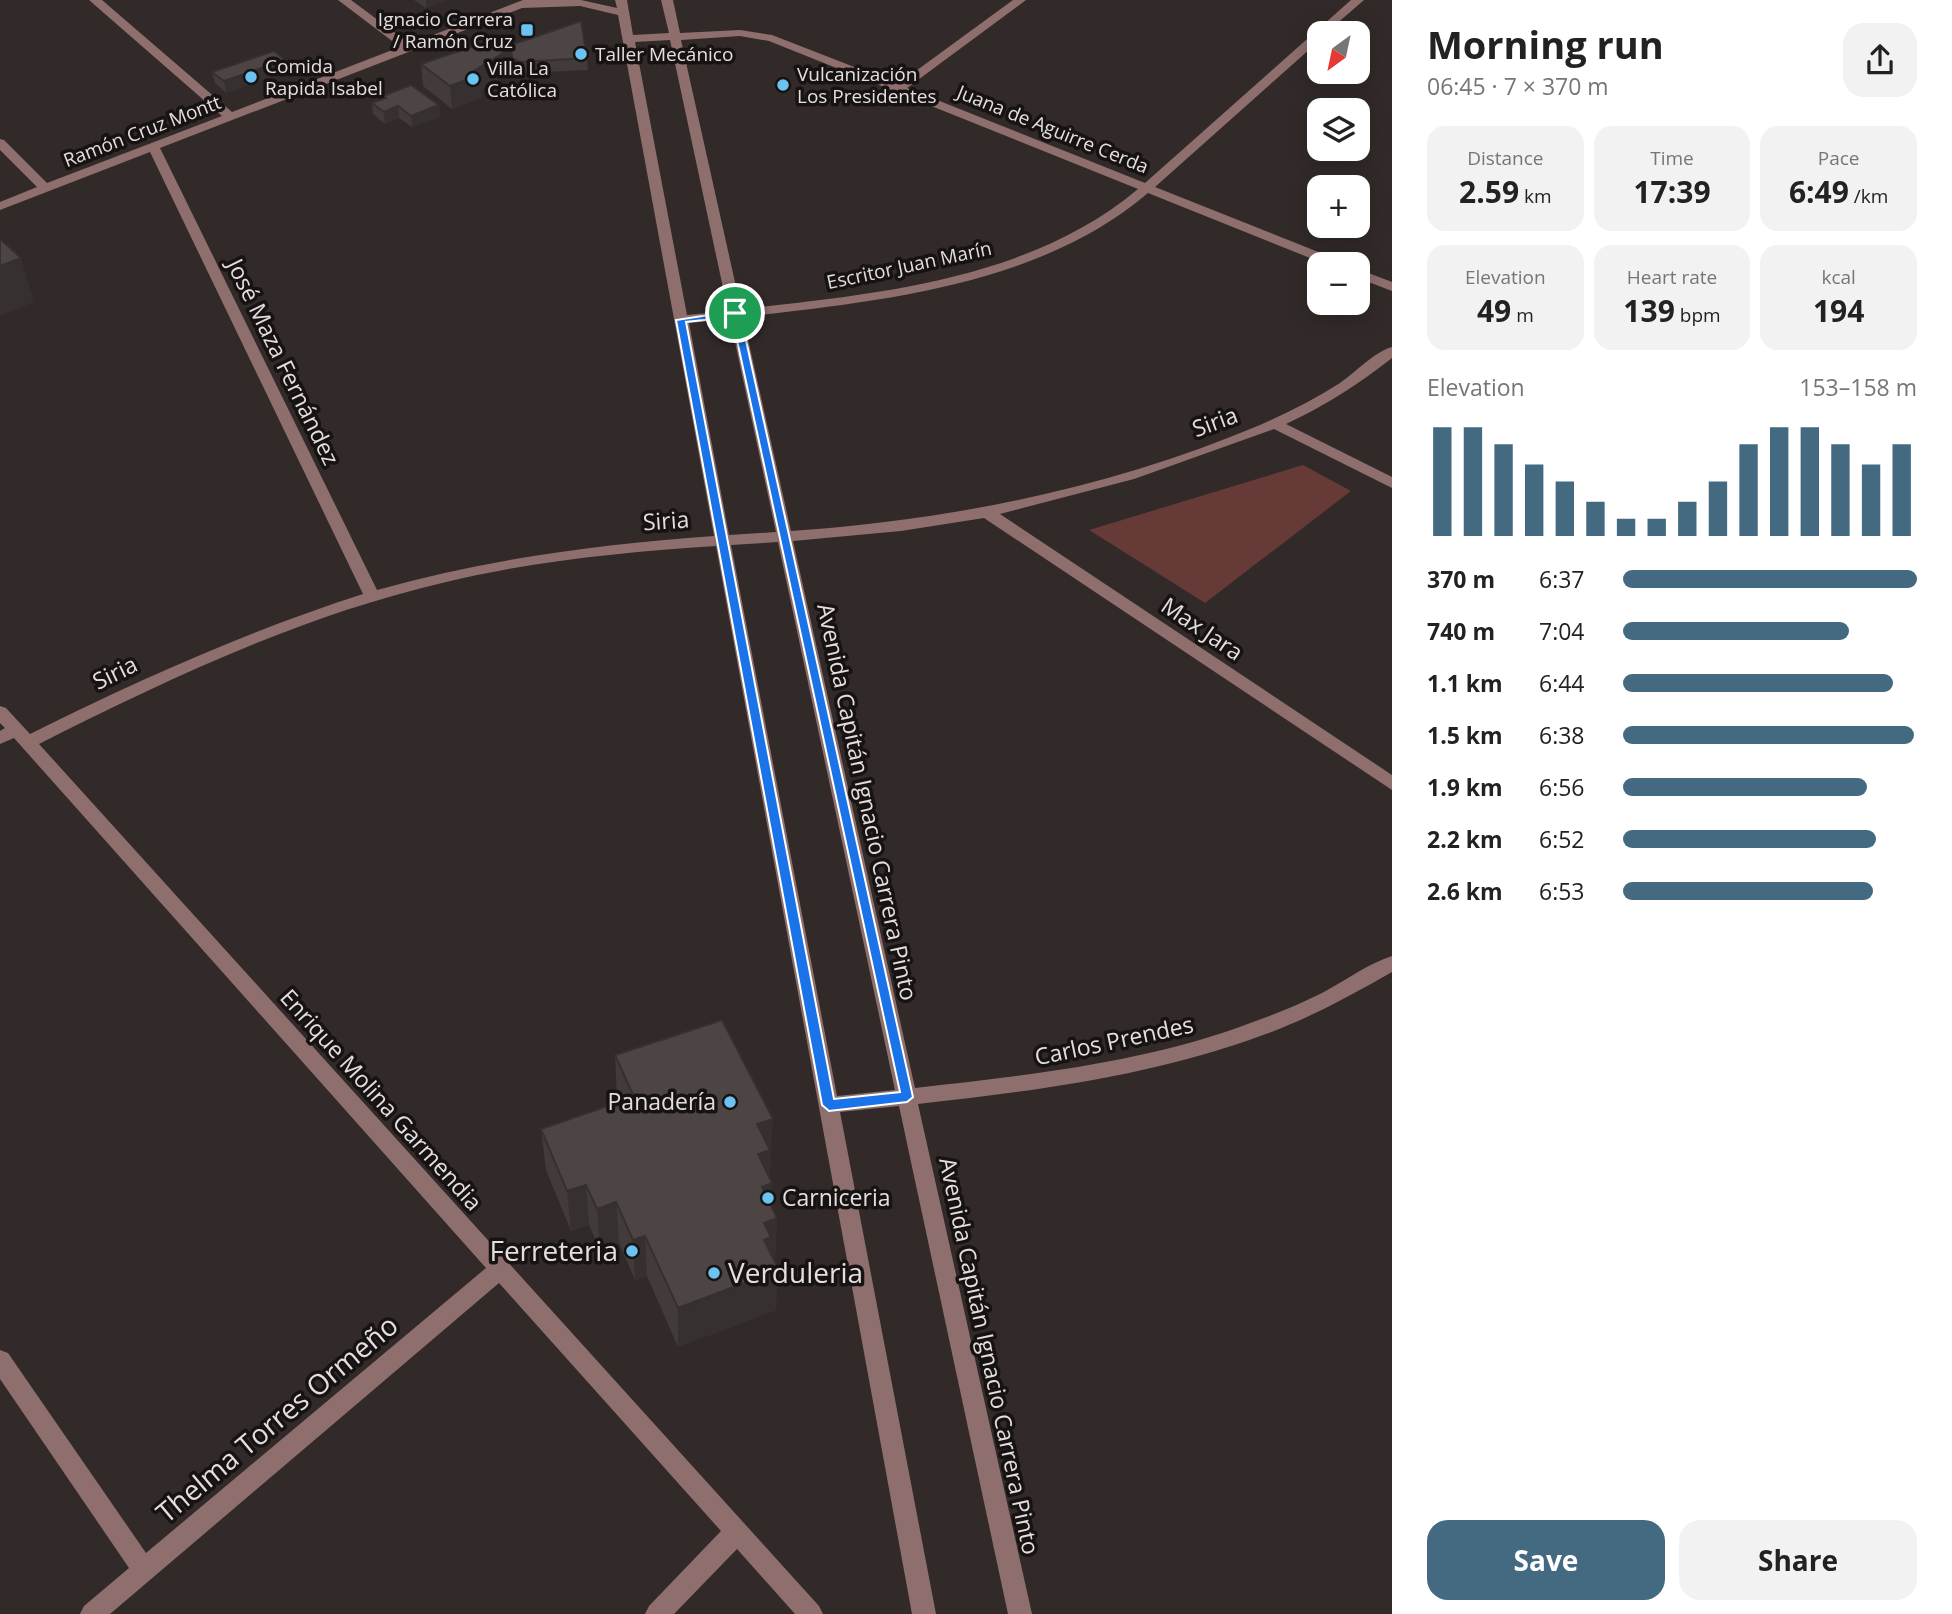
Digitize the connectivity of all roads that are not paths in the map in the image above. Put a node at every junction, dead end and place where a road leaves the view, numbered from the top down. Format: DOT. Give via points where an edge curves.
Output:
graph roads {
  1 [pos="94,0"];
  2 [pos="344,0"];
  3 [pos="533,0"];
  4 [pos="667,0"];
  5 [pos="1020,0"];
  6 [pos="1358,0"];
  7 [pos="519,5"];
  8 [pos="622,7"];
  9 [pos="1335,21"];
  10 [pos="675,37"];
  11 [pos="628,40"];
  12 [pos="1307,45"];
  13 [pos="408,48"];
  14 [pos="900,88"];
  15 [pos="230,117"];
  16 [pos="0,143"];
  17 [pos="153,147"];
  18 [pos="1146,187"];
  19 [pos="46,189"];
  20 [pos="0,206"];
  21 [pos="1307,252"];
  22 [pos="1370,278"];
  23 [pos="1392,287"];
  24 [pos="735,313"];
  25 [pos="681,320"];
  26 [pos="1392,351"];
  27 [pos="1275,424"];
  28 [pos="1392,483"];
  29 [pos="986,512"];
  30 [pos="784,535"];
  31 [pos="722,540"];
  32 [pos="372,596"];
  33 [pos="0,712"];
  34 [pos="14,737"];
  35 [pos="1392,784"];
  36 [pos="1392,963"];
  37 [pos="907,1097"];
  38 [pos="829,1105"];
  39 [pos="500,1269"];
  40 [pos="0,1360"];
  41 [pos="737,1532"];
  42 [pos="144,1570"];
  43 [pos="92,1614"];
  44 [pos="657,1614"];
  45 [pos="811,1614"];
  46 [pos="924,1614"];
  47 [pos="1020,1614"];
  1 -- 15 [label="street"];
  2 -- 13 [label="street"];
  3 -- 7 [label="street, Ramón Cruz Montt"];
  4 -- 10 [label="street, Avenida Capitán Ignacio Carrera Pinto"];
  5 -- 14 [label="street"];
  6 -- 9 [label="street, Escritor Juan Marín"];
  7 -- 8 [label="street"];
  7 -- 13 [label="street, Ramón Cruz Montt"];
  8 -- 11 [label="street"];
  10 -- 11 [label="street, Juana de Aguirre Cerda"];
  10 -- 14 [label="street, Juana de Aguirre Cerda" via="740,33 772,38"];
  10 -- 24 [label="street, Avenida Capitán Ignacio Carrera Pinto"];
  11 -- 25 [label="street"];
  12 -- 18 [label="street, Escritor Juan Marín"];
  13 -- 15 [label="street, Ramón Cruz Montt"];
  14 -- 18 [label="street, Juana de Aguirre Cerda"];
  15 -- 17 [label="street, Ramón Cruz Montt"];
  16 -- 19 [label="street"];
  17 -- 19 [label="street, Ramón Cruz Montt"];
  17 -- 32 [label="street, José Maza Fernández"];
  18 -- 21 [label="street, Juana de Aguirre Cerda"];
  18 -- 24 [label="street, Escritor Juan Marín" via="1076,235 998,267 895,292"];
  19 -- 20 [label="street, Ramón Cruz Montt"];
  22 -- 23 [label="street"];
  24 -- 25 [label="street, Escritor Juan Marín"];
  24 -- 30 [label="street, Avenida Capitán Ignacio Carrera Pinto"];
  25 -- 31 [label="street"];
  26 -- 27 [label="street, Siria" via="1329,396"];
  27 -- 28 [label="street"];
  27 -- 29 [label="street, Siria" via="1136,473"];
  29 -- 30 [label="street, Siria" via="896,526"];
  29 -- 35 [label="street, Max Jara"];
  30 -- 31 [label="street, Siria"];
  30 -- 37 [label="street, Avenida Capitán Ignacio Carrera Pinto"];
  31 -- 32 [label="street, Siria" via="557,556"];
  31 -- 38 [label="street"];
  32 -- 34 [label="street, Siria" via="209,654"];
  33 -- 34 [label="street, Enrique Molina Garmendia"];
  34 -- 39 [label="street, Enrique Molina Garmendia"];
  36 -- 37 [label="street, Carlos Prendes" via="1307,1009 1172,1057 1096,1074"];
  37 -- 38 [label="street, Carlos Prendes"];
  37 -- 47 [label="street, Avenida Capitán Ignacio Carrera Pinto"];
  38 -- 46 [label="street"];
  39 -- 41 [label="street, Enrique Molina Garmendia"];
  39 -- 42 [label="street, Thelma Torres Ormeño"];
  40 -- 42 [label="street"];
  41 -- 44 [label="street"];
  41 -- 45 [label="street, Enrique Molina Garmendia"];
  42 -- 43 [label="street, Thelma Torres Ormeño"];
}
